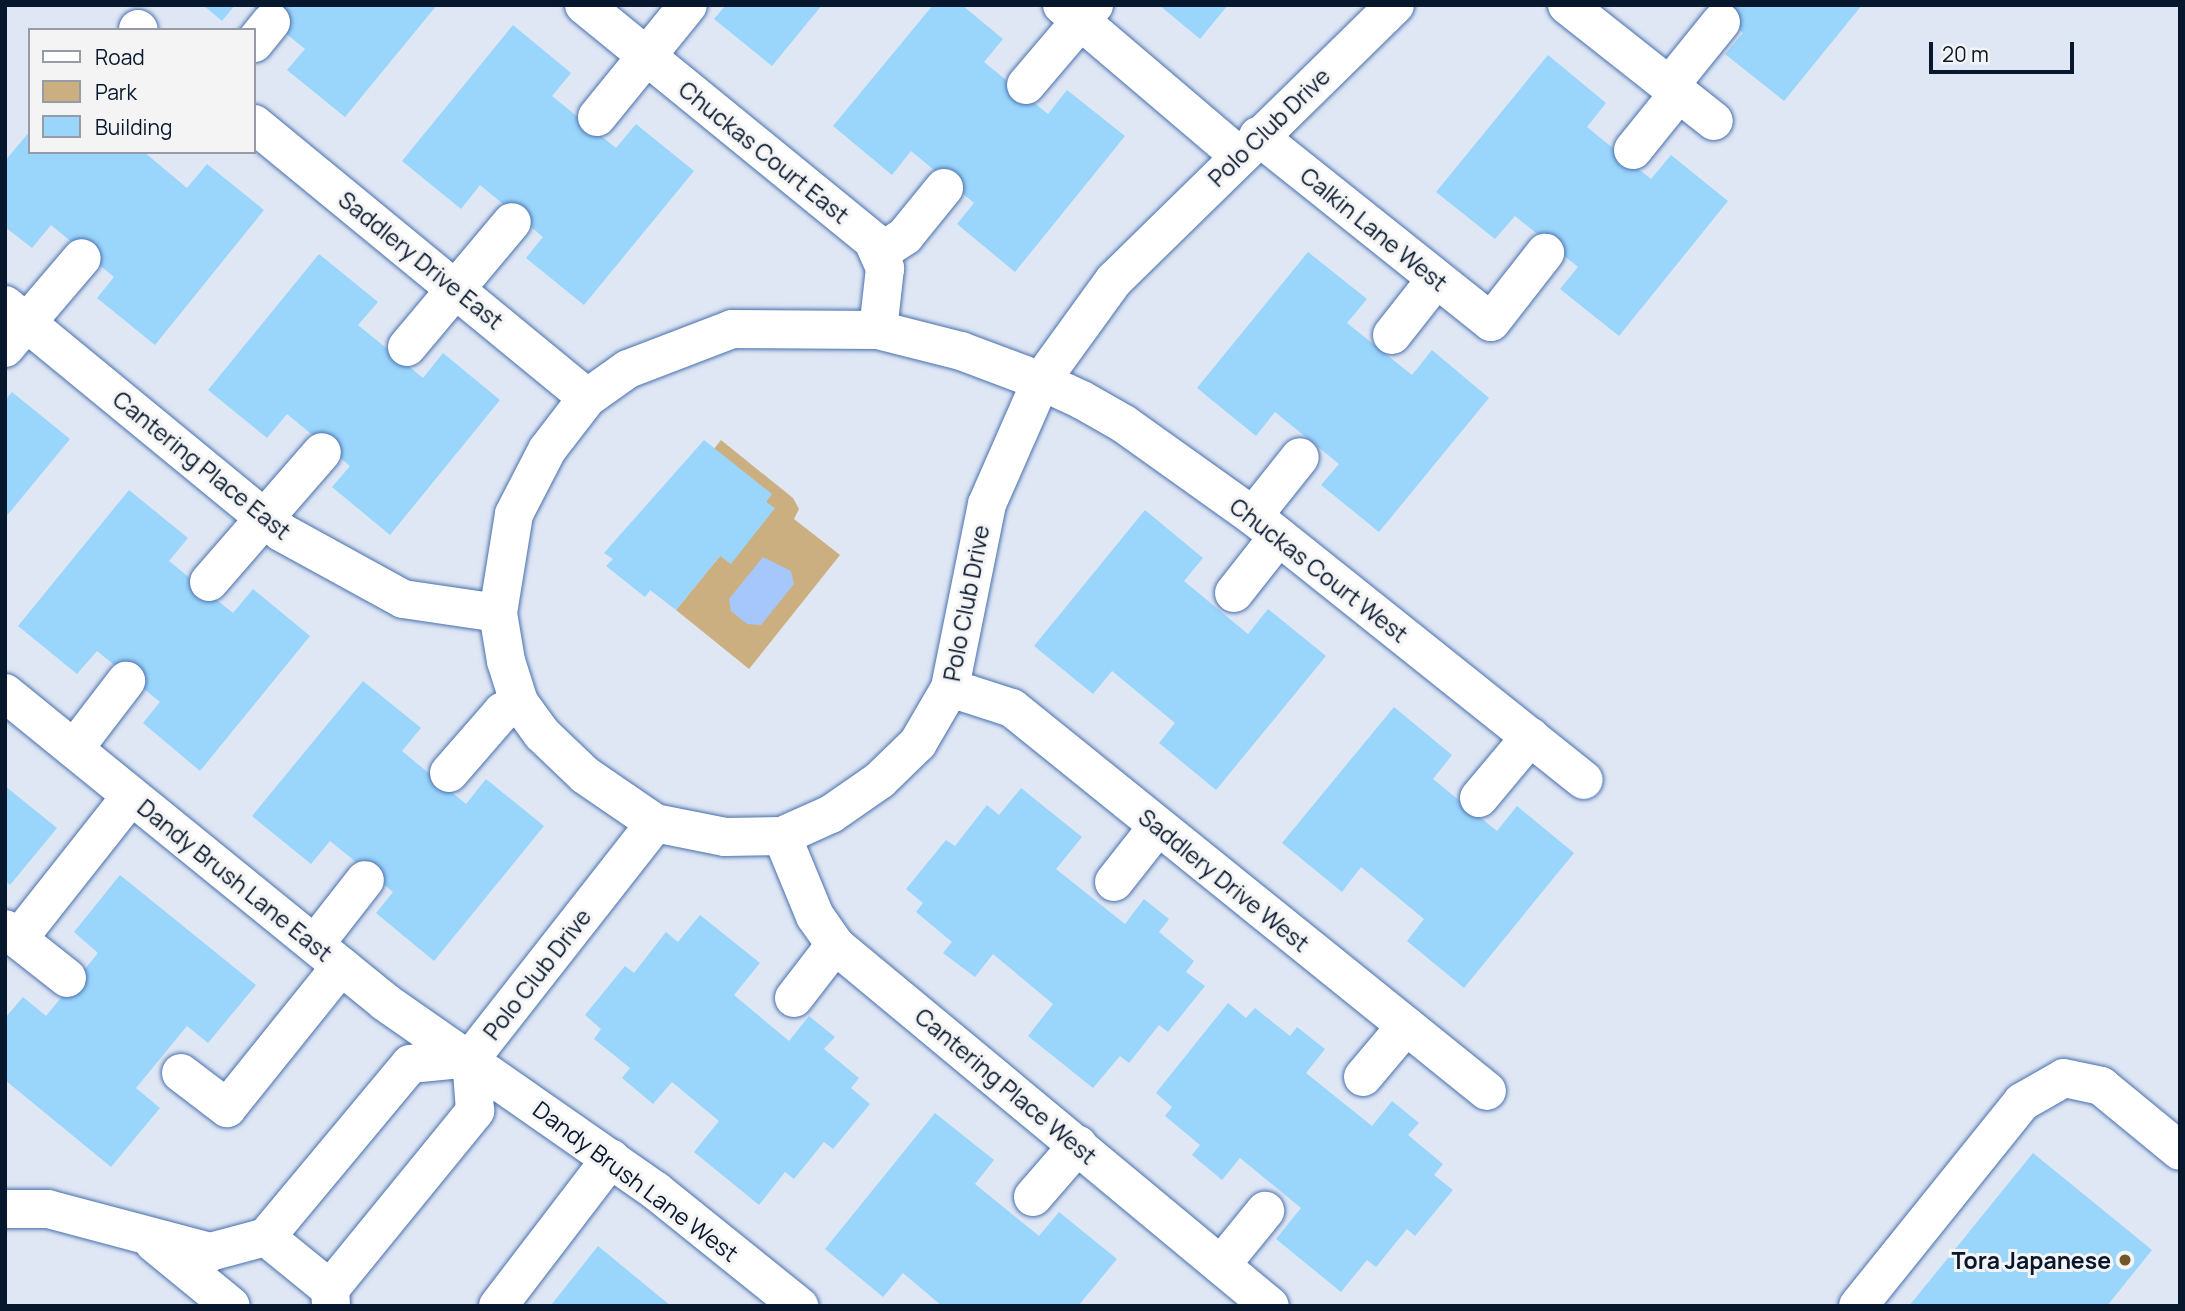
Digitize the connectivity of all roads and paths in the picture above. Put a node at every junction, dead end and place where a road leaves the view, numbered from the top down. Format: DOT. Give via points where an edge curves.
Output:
graph roads {
  1 [pos="584,5"];
  2 [pos="688,5"];
  3 [pos="1395,5"];
  4 [pos="1567,5"];
  5 [pos="1079,10"];
  6 [pos="1721,22"];
  7 [pos="647,56"];
  8 [pos="1026,85"];
  9 [pos="1674,89"];
  10 [pos="597,117"];
  11 [pos="1714,121"];
  12 [pos="256,126"];
  13 [pos="1248,145"];
  14 [pos="1633,150"];
  15 [pos="944,188"];
  16 [pos="512,222"];
  17 [pos="879,253"];
  18 [pos="1545,253"];
  19 [pos="82,258"];
  20 [pos="1436,279"];
  21 [pos="457,289"];
  22 [pos="12,325"];
  23 [pos="878,330"];
  24 [pos="1392,335"];
  25 [pos="407,347"];
  26 [pos="1041,382"];
  27 [pos="587,398"];
  28 [pos="322,452"];
  29 [pos="1300,457"];
  30 [pos="264,518"];
  31 [pos="1266,527"];
  32 [pos="209,582"];
  33 [pos="1234,593"];
  34 [pos="498,613"];
  35 [pos="126,681"];
  36 [pos="950,688"];
  37 [pos="5,693"];
  38 [pos="519,702"];
  39 [pos="1530,737"];
  40 [pos="74,749"];
  41 [pos="449,774"];
  42 [pos="1584,780"];
  43 [pos="131,796"];
  44 [pos="1479,798"];
  45 [pos="655,823"];
  46 [pos="1158,826"];
  47 [pos="782,836"];
  48 [pos="365,880"];
  49 [pos="1114,881"];
  50 [pos="12,934"];
  51 [pos="835,945"];
  52 [pos="328,955"];
  53 [pos="67,978"];
  54 [pos="794,998"];
  55 [pos="1406,1026"];
  56 [pos="471,1058"];
  57 [pos="181,1073"];
  58 [pos="1363,1077"];
  59 [pos="1487,1091"];
  60 [pos="1077,1145"];
  61 [pos="2180,1151"];
  62 [pos="611,1158"];
  63 [pos="1034,1197"];
  64 [pos="5,1209"];
  65 [pos="1265,1212"];
  66 [pos="267,1237"];
  67 [pos="151,1241"];
  68 [pos="1222,1265"];
  69 [pos="330,1297"];
  70 [pos="231,1306"];
  71 [pos="498,1306"];
  72 [pos="799,1306"];
  73 [pos="1270,1306"];
  74 [pos="1858,1306"];
  1 -- 7 [label="street, Chuckas Court East"];
  2 -- 7 [label="street"];
  3 -- 13 [label="street, Polo Club Drive"];
  4 -- 9 [label="street"];
  5 -- 8 [label="street"];
  5 -- 13 [label="street, Calkin Lane West"];
  6 -- 9 [label="street"];
  7 -- 10 [label="street"];
  7 -- 17 [label="street, Chuckas Court East" via="873,241"];
  9 -- 11 [label="street"];
  9 -- 14 [label="street"];
  12 -- 21 [label="street, Saddlery Drive East"];
  13 -- 20 [label="street, Calkin Lane West"];
  13 -- 26 [label="street, Polo Club Drive" via="1114,280"];
  15 -- 17 [label="street" via="905,236"];
  16 -- 21 [label="street"];
  17 -- 23 [label="street" via="885,268"];
  18 -- 20 [label="street, Calkin Lane West" via="1491,322"];
  19 -- 22 [label="street"];
  20 -- 24 [label="street"];
  21 -- 25 [label="street"];
  21 -- 27 [label="street, Saddlery Drive East"];
  22 -- 30 [label="street, Cantering Place East"];
  23 -- 26 [label="street, Polo Club Drive" via="961,351"];
  23 -- 27 [label="street, Polo Club Drive" via="732,328 628,369"];
  26 -- 31 [label="street, Chuckas Court West" via="1124,424"];
  26 -- 36 [label="street, Polo Club Drive" via="987,505"];
  27 -- 34 [label="street, Polo Club Drive" via="523,492 502,563"];
  28 -- 30 [label="street"];
  29 -- 31 [label="street"];
  30 -- 32 [label="street"];
  30 -- 34 [label="street, Cantering Place East" via="403,599"];
  31 -- 33 [label="street"];
  31 -- 39 [label="street, Chuckas Court West"];
  34 -- 38 [label="street, Polo Club Drive"];
  35 -- 40 [label="street"];
  36 -- 46 [label="street, Saddlery Drive West" via="1012,708"];
  36 -- 47 [label="street, Polo Club Drive" via="918,743 880,780 831,814"];
  37 -- 40 [label="street, Dandy Brush Lane East"];
  38 -- 41 [label="street" via="502,712"];
  38 -- 45 [label="street, Polo Club Drive" via="585,775"];
  39 -- 42 [label="street, Chuckas Court West"];
  39 -- 44 [label="street"];
  40 -- 43 [label="street, Dandy Brush Lane East"];
  43 -- 50 [label="street"];
  43 -- 52 [label="street, Dandy Brush Lane East"];
  45 -- 47 [label="street, Polo Club Drive" via="725,837"];
  45 -- 56 [label="street, Polo Club Drive"];
  46 -- 49 [label="street"];
  46 -- 55 [label="street, Saddlery Drive West"];
  47 -- 51 [label="street, Cantering Place West" via="815,916"];
  48 -- 52 [label="street"];
  50 -- 53 [label="street"];
  51 -- 54 [label="street"];
  51 -- 60 [label="street, Cantering Place West"];
  52 -- 56 [label="street, Dandy Brush Lane East"];
  52 -- 57 [label="street" via="228,1108"];
  55 -- 58 [label="street"];
  55 -- 59 [label="street, Saddlery Drive West"];
  56 -- 62 [label="street, Dandy Brush Lane West"];
  56 -- 66 [label="street, Polo Club Drive" via="410,1064"];
  56 -- 69 [label="street, Polo Club Drive" via="475,1111"];
  60 -- 63 [label="street"];
  60 -- 68 [label="street, Cantering Place West"];
  61 -- 74 [label="street" via="2101,1086 2064,1078 2022,1102"];
  62 -- 71 [label="street"];
  62 -- 72 [label="street, Dandy Brush Lane West"];
  64 -- 67 [label="street" via="48,1209"];
  65 -- 68 [label="street"];
  66 -- 67 [label="street" via="210,1252"];
  66 -- 69 [label="street, Polo Club Drive"];
  67 -- 70 [label="street"];
  68 -- 73 [label="street, Cantering Place West"];
}
